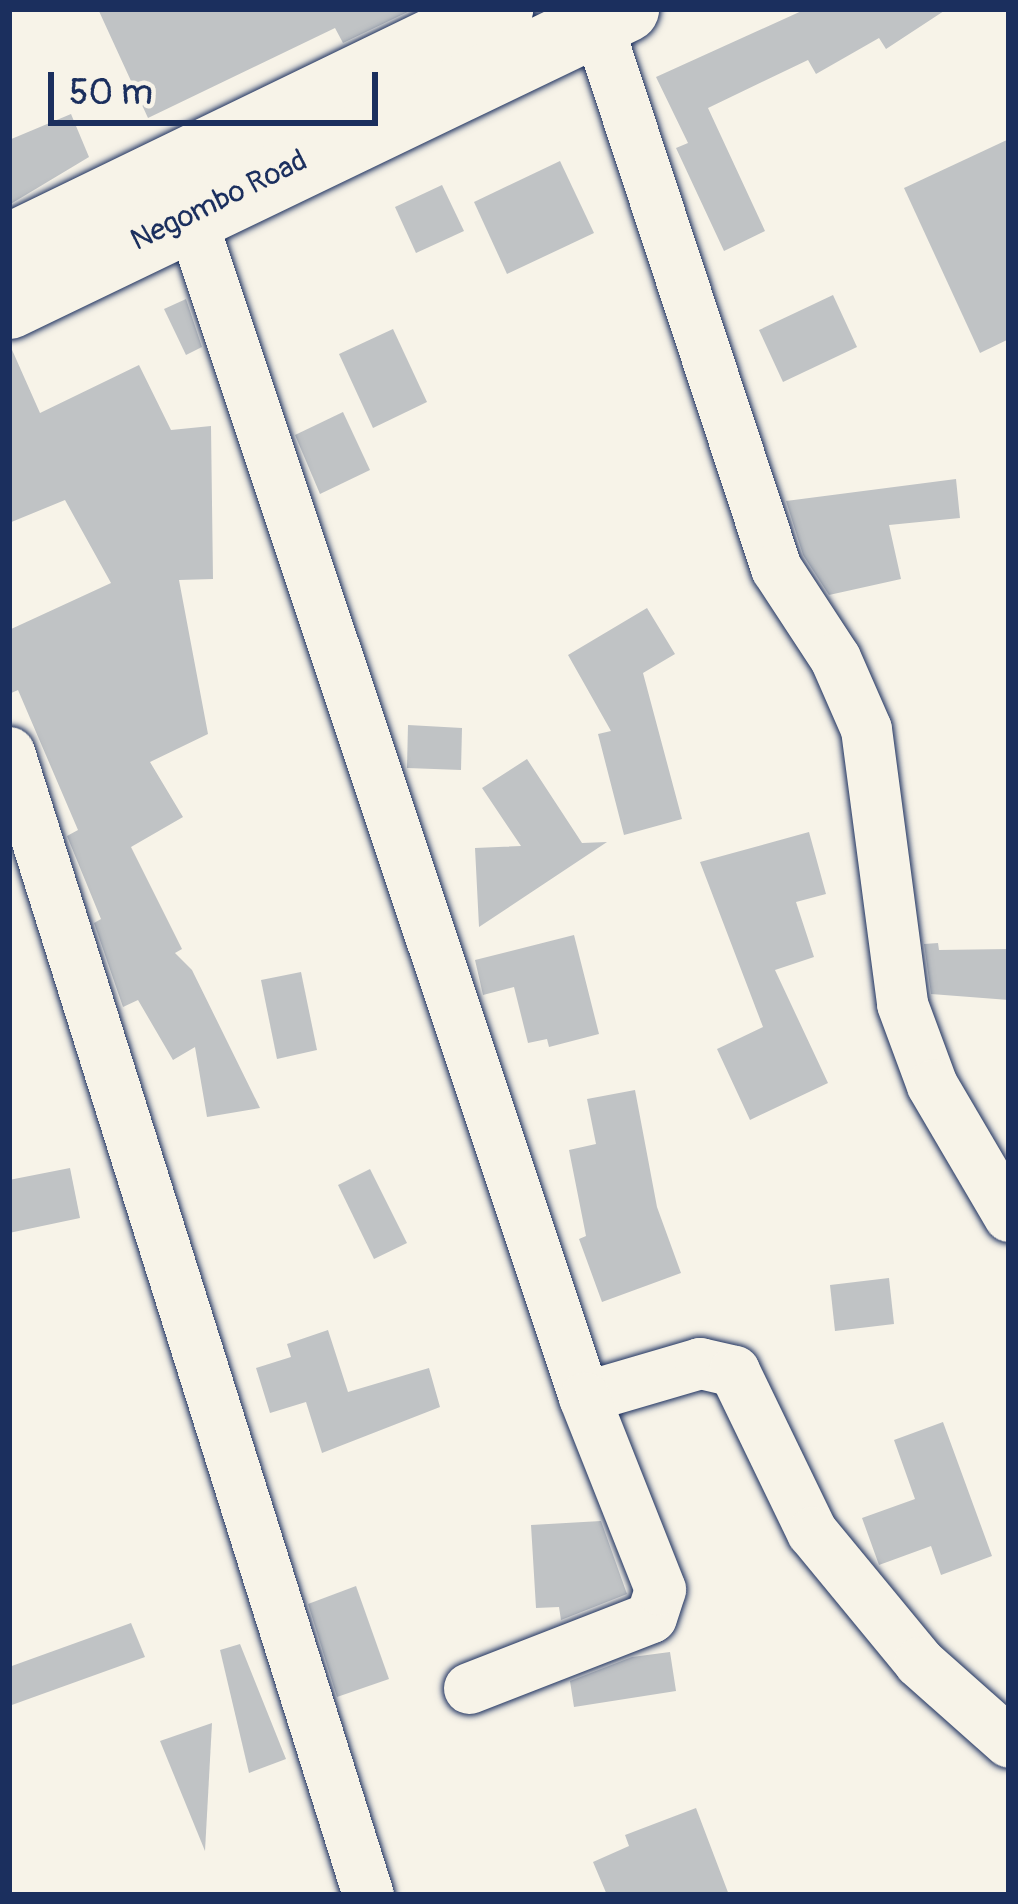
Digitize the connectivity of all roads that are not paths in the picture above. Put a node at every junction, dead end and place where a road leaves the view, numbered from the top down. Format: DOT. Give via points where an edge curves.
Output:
graph roads {
  1 [pos="500,9"];
  2 [pos="606,13"];
  3 [pos="182,190"];
  4 [pos="9,247"];
  5 [pos="9,306"];
  6 [pos="9,752"];
  7 [pos="1009,1216"];
  8 [pos="584,1397"];
  9 [pos="469,1688"];
  10 [pos="1009,1742"];
  11 [pos="368,1895"];
  1 -- 3 [label="highway, Negombo Road"];
  2 -- 3 [label="highway, Negombo Road"];
  2 -- 7 [label="street" via="724,427 776,568 835,658 866,729 902,1004 932,1085"];
  3 -- 4 [label="highway, Negombo Road"];
  3 -- 5 [label="highway, Negombo Road"];
  3 -- 8 [label="street"];
  6 -- 11 [label="street"];
  8 -- 9 [label="street" via="660,1589 651,1617"];
  8 -- 10 [label="street" via="700,1363 734,1371 812,1532 919,1662"];
}
